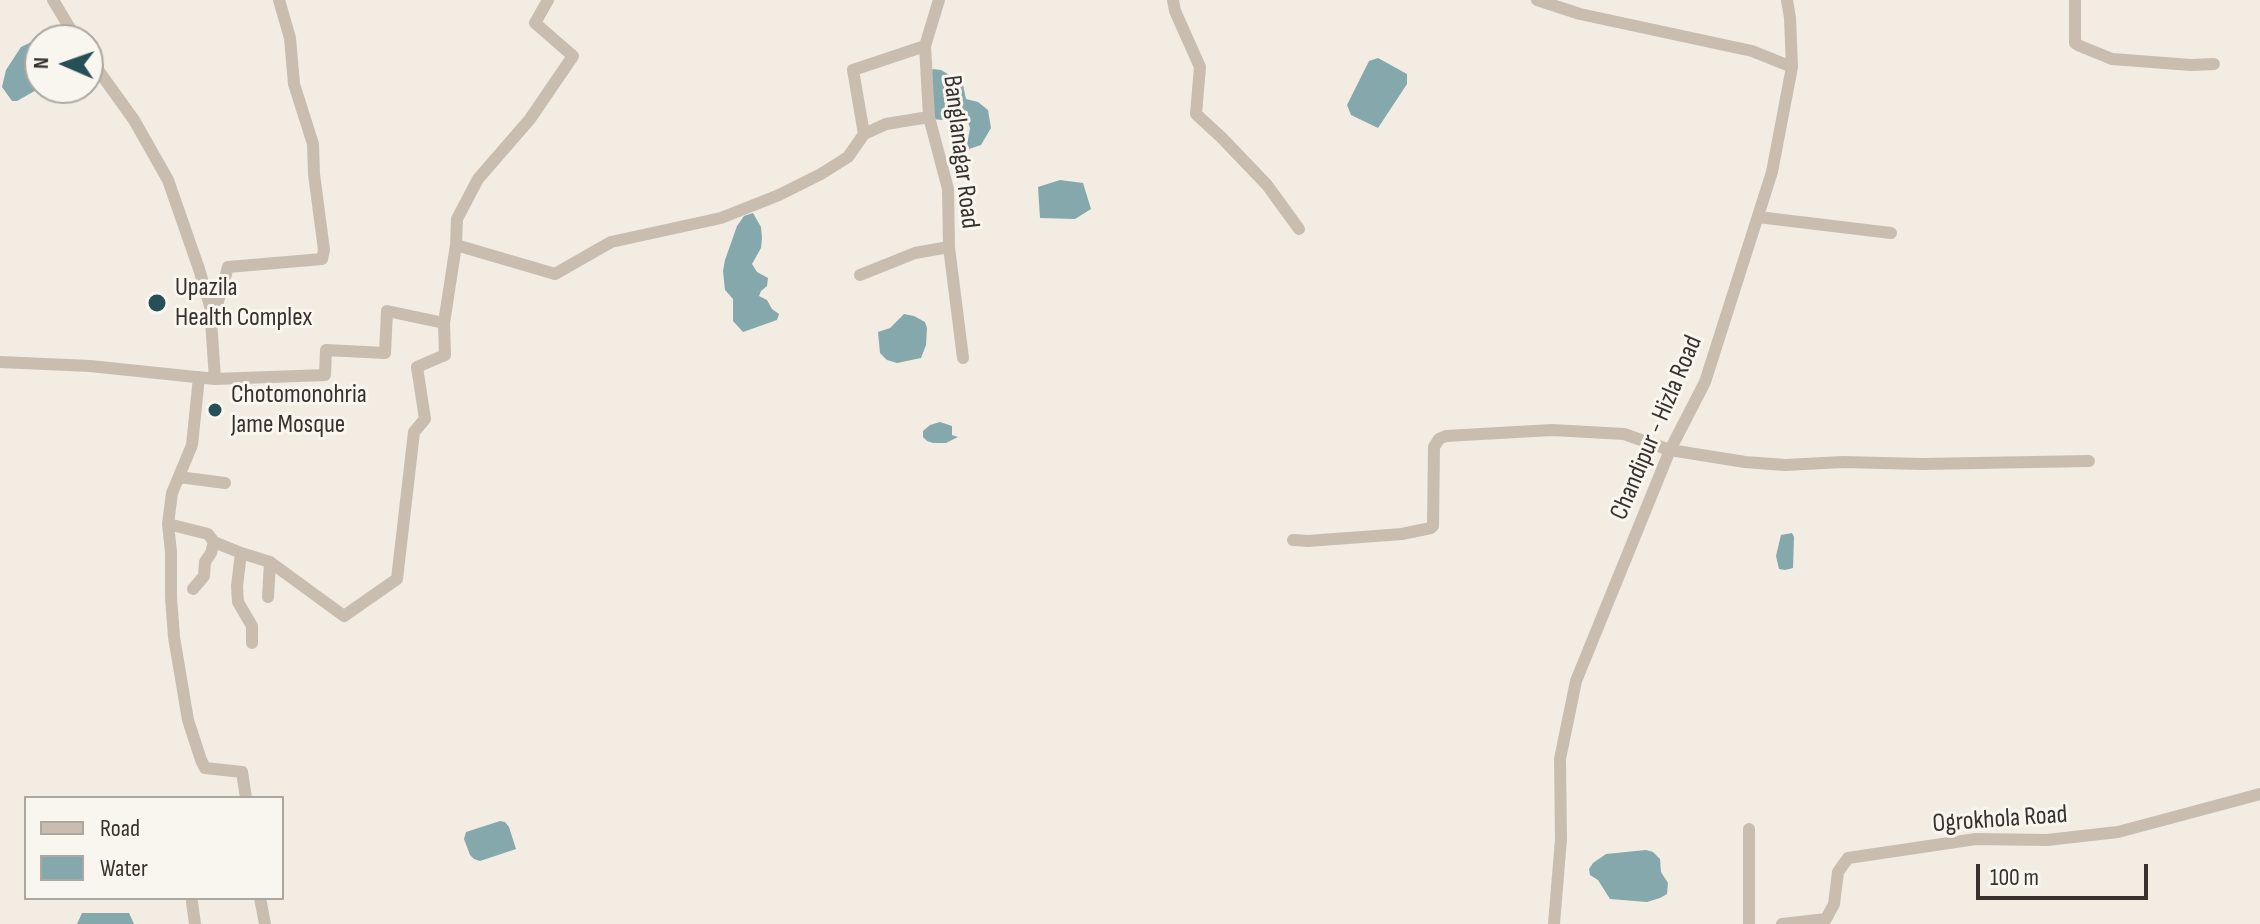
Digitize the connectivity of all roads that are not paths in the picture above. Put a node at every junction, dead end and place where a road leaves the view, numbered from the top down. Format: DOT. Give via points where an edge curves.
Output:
graph roads {
  1 [pos="53,0"];
  2 [pos="279,0"];
  3 [pos="548,0"];
  4 [pos="939,0"];
  5 [pos="1173,0"];
  6 [pos="1537,0"];
  7 [pos="1787,0"];
  8 [pos="2075,0"];
  9 [pos="67,24"];
  10 [pos="925,46"];
  11 [pos="2214,64"];
  12 [pos="1792,67"];
  13 [pos="104,78"];
  14 [pos="929,117"];
  15 [pos="864,134"];
  16 [pos="1758,217"];
  17 [pos="1299,229"];
  18 [pos="1891,233"];
  19 [pos="456,245"];
  20 [pos="949,247"];
  21 [pos="860,275"];
  22 [pos="210,306"];
  23 [pos="444,323"];
  24 [pos="963,358"];
  25 [pos="0,362"];
  26 [pos="199,377"];
  27 [pos="215,379"];
  28 [pos="1670,450"];
  29 [pos="2089,461"];
  30 [pos="179,477"];
  31 [pos="225,483"];
  32 [pos="168,524"];
  33 [pos="1293,540"];
  34 [pos="214,542"];
  35 [pos="241,553"];
  36 [pos="270,562"];
  37 [pos="193,589"];
  38 [pos="268,597"];
  39 [pos="252,643"];
  40 [pos="2260,794"];
  41 [pos="246,796"];
  42 [pos="1749,829"];
  43 [pos="260,900"];
  44 [pos="192,902"];
  45 [pos="195,924"];
  46 [pos="265,924"];
  47 [pos="1554,924"];
  48 [pos="1749,924"];
  49 [pos="1782,924"];
  1 -- 9 [label="street"];
  2 -- 22 [label="street" via="290,38 294,84 313,144 322,259 228,267 217,305"];
  3 -- 19 [label="street" via="535,23 573,56 530,119 478,179 457,219"];
  4 -- 10 [label="street, Banglanagar Road"];
  5 -- 17 [label="street" via="1200,67 1196,114 1267,185"];
  6 -- 12 [label="street" via="1752,51"];
  7 -- 12 [label="street, Chandipur - Hizla Road"];
  8 -- 11 [label="street" via="2075,43 2080,46 2112,59"];
  10 -- 14 [label="street, Banglanagar Road"];
  10 -- 15 [label="street" via="853,70"];
  12 -- 16 [label="street, Chandipur - Hizla Road"];
  13 -- 22 [label="street" via="168,180"];
  14 -- 15 [label="street" via="886,124"];
  14 -- 20 [label="street, Banglanagar Road" via="948,189"];
  15 -- 19 [label="street" via="848,157 779,195 721,218 611,242 555,274"];
  16 -- 18 [label="street"];
  16 -- 28 [label="street, Chandipur - Hizla Road" via="1705,382"];
  19 -- 23 [label="street"];
  20 -- 21 [label="street" via="915,253"];
  20 -- 24 [label="street, Banglanagar Road"];
  22 -- 27 [label="street"];
  23 -- 27 [label="street" via="387,311 385,353 326,350 325,375"];
  23 -- 36 [label="street" via="445,355 417,367 425,419 414,432 397,579 344,616"];
  25 -- 26 [label="street"];
  26 -- 27 [label="street"];
  26 -- 30 [label="street" via="192,445"];
  28 -- 29 [label="street" via="1785,465"];
  28 -- 33 [label="street" via="1610,433 1552,430 1446,436 1434,447 1431,528"];
  28 -- 47 [label="street, Chandipur - Hizla Road" via="1576,681 1560,759"];
  30 -- 31 [label="street"];
  30 -- 32 [label="street"];
  32 -- 34 [label="street" via="208,534"];
  32 -- 41 [label="street" via="174,637 188,720 205,768 242,772"];
  34 -- 35 [label="street"];
  34 -- 37 [label="street" via="204,576"];
  35 -- 36 [label="street"];
  35 -- 39 [label="street" via="238,602 252,626"];
  36 -- 38 [label="street"];
  40 -- 49 [label="street, Ogrokhola Road" via="2118,832 2047,840 1976,839 1848,858 1838,872 1834,904 1826,919"];
  42 -- 48 [label="street"];
  43 -- 46 [label="street"];
  44 -- 45 [label="street"];
}
